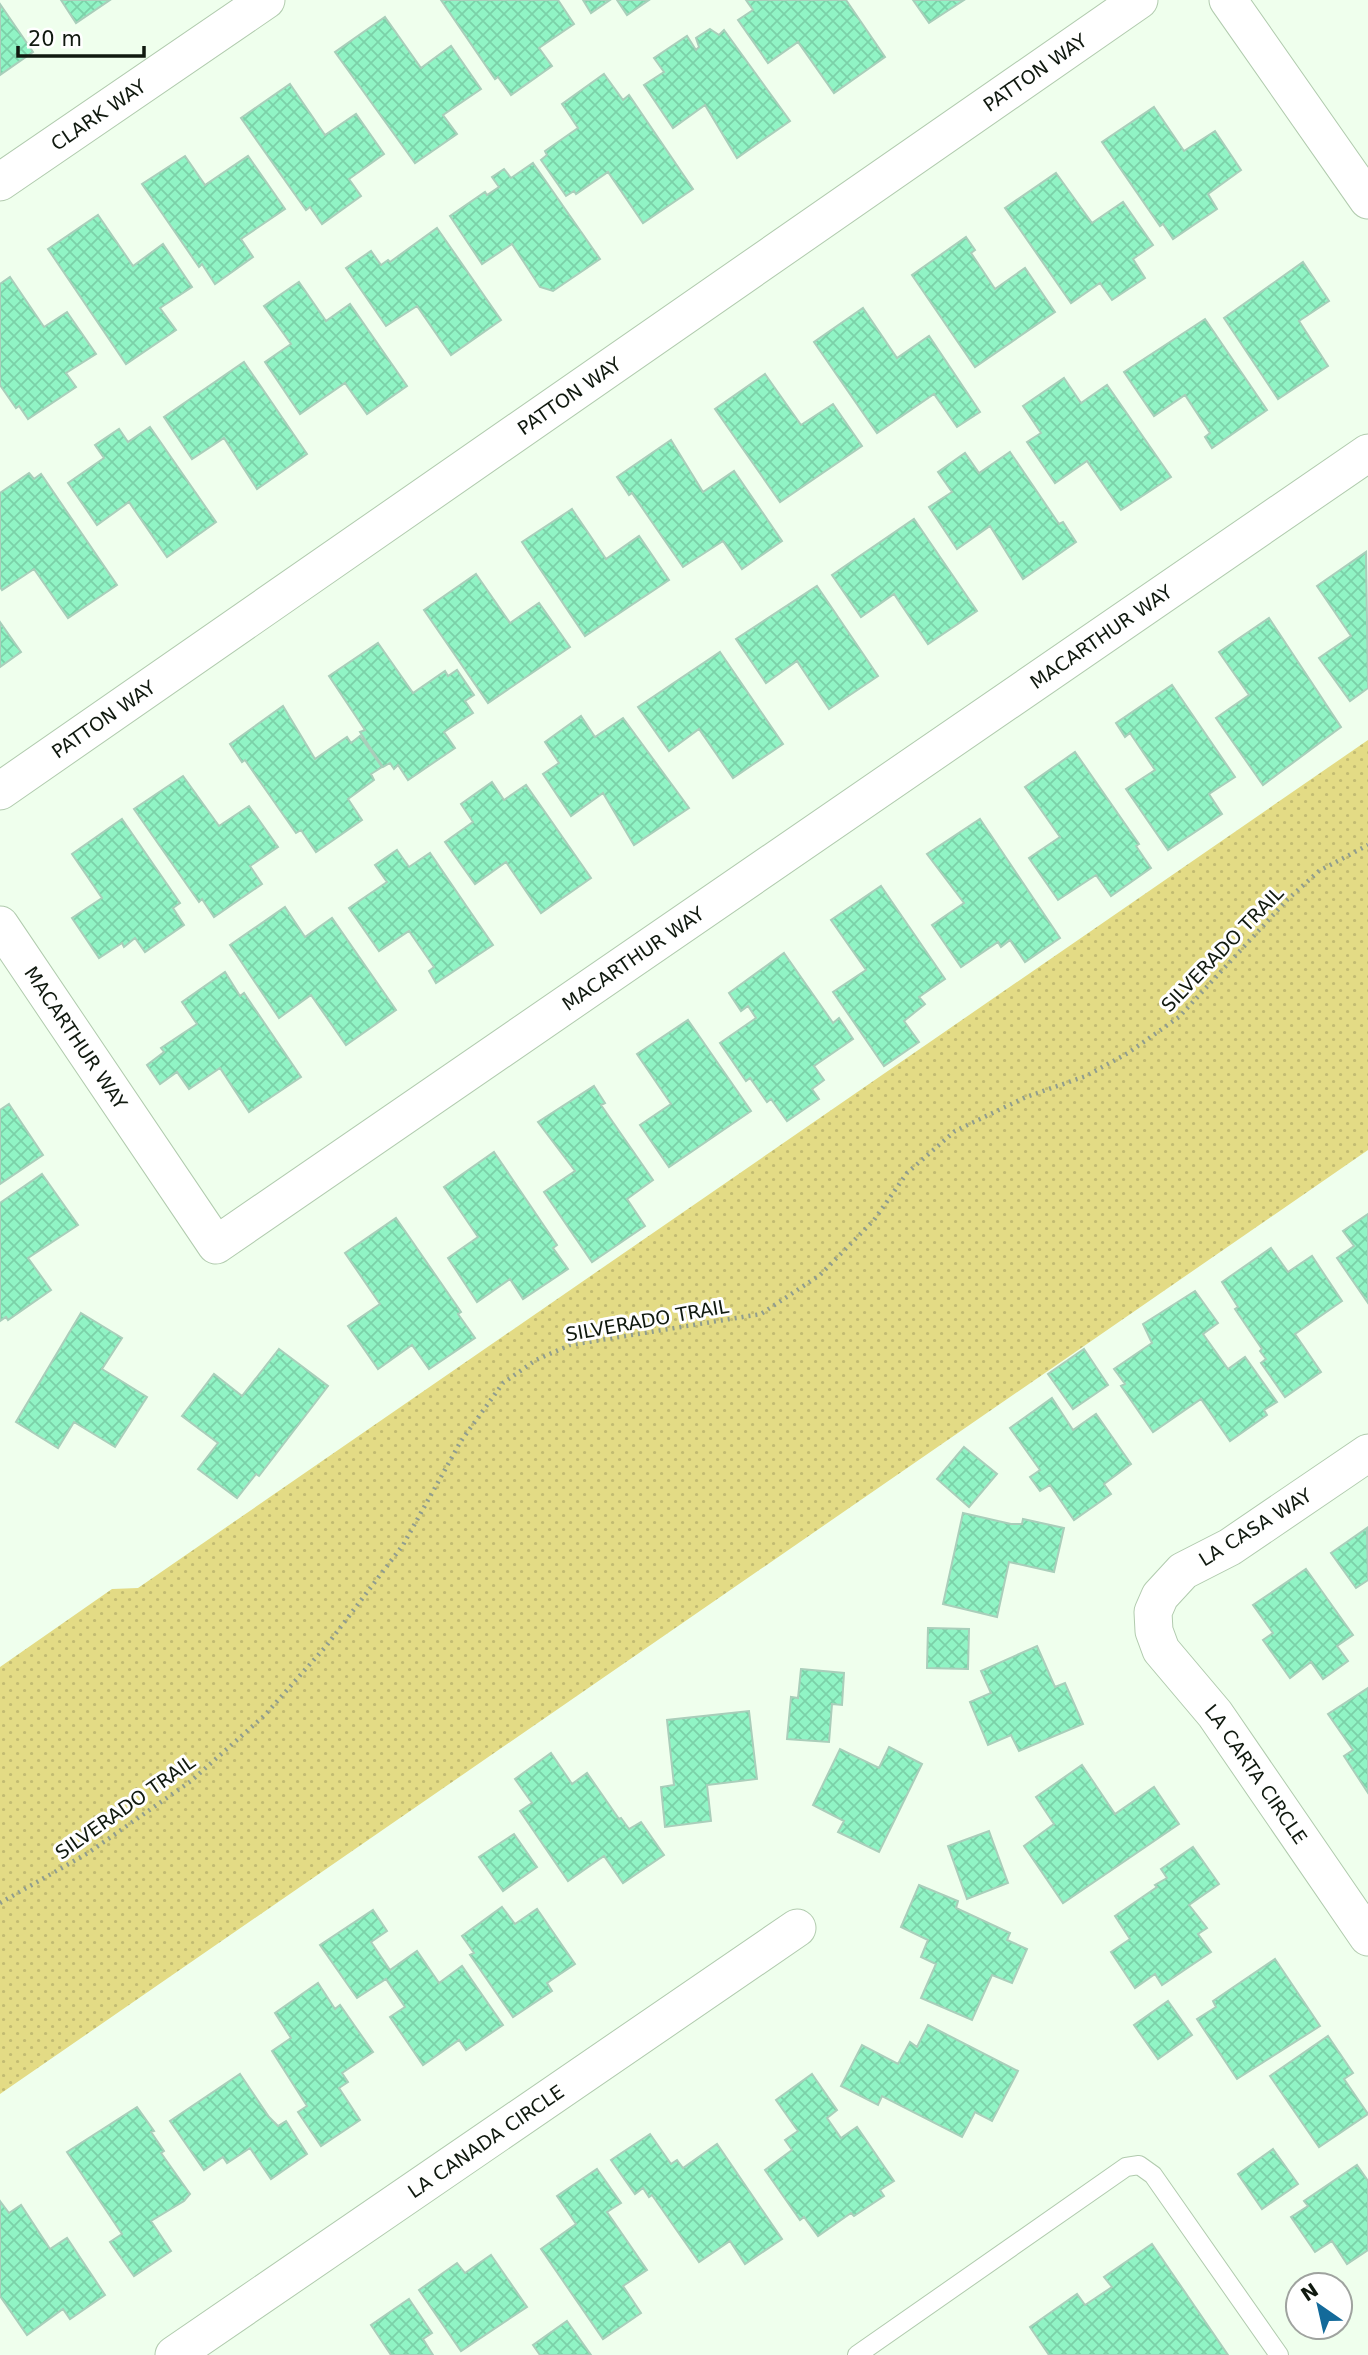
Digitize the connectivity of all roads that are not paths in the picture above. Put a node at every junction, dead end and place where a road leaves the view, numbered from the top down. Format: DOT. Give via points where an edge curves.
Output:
graph roads {
  1 [pos="266,0"];
  2 [pos="1139,0"];
  3 [pos="1228,0"];
  4 [pos="0,182"];
  5 [pos="1368,200"];
  6 [pos="1368,453"];
  7 [pos="0,791"];
  8 [pos="0,925"];
  9 [pos="1368,1453"];
  10 [pos="1153,1612"];
  11 [pos="797,1928"];
  12 [pos="1368,1937"];
  13 [pos="174,2355"];
  14 [pos="857,2355"];
  15 [pos="1279,2355"];
  1 -- 4 [label="street, CLARK WAY"];
  2 -- 7 [label="street, PATTON WAY"];
  3 -- 5 [label="street"];
  6 -- 8 [label="street, MACARTHUR WAY" via="216,1245"];
  9 -- 10 [label="street, LA CASA WAY" via="1230,1547 1183,1571 1160,1596"];
  10 -- 12 [label="street, LA CARTA CIRCLE" via="1161,1650 1215,1714"];
  11 -- 13 [label="street, LA CANADA CIRCLE"];
  14 -- 15 [label="lane" via="1126,2167 1139,2165 1153,2175"];
}
